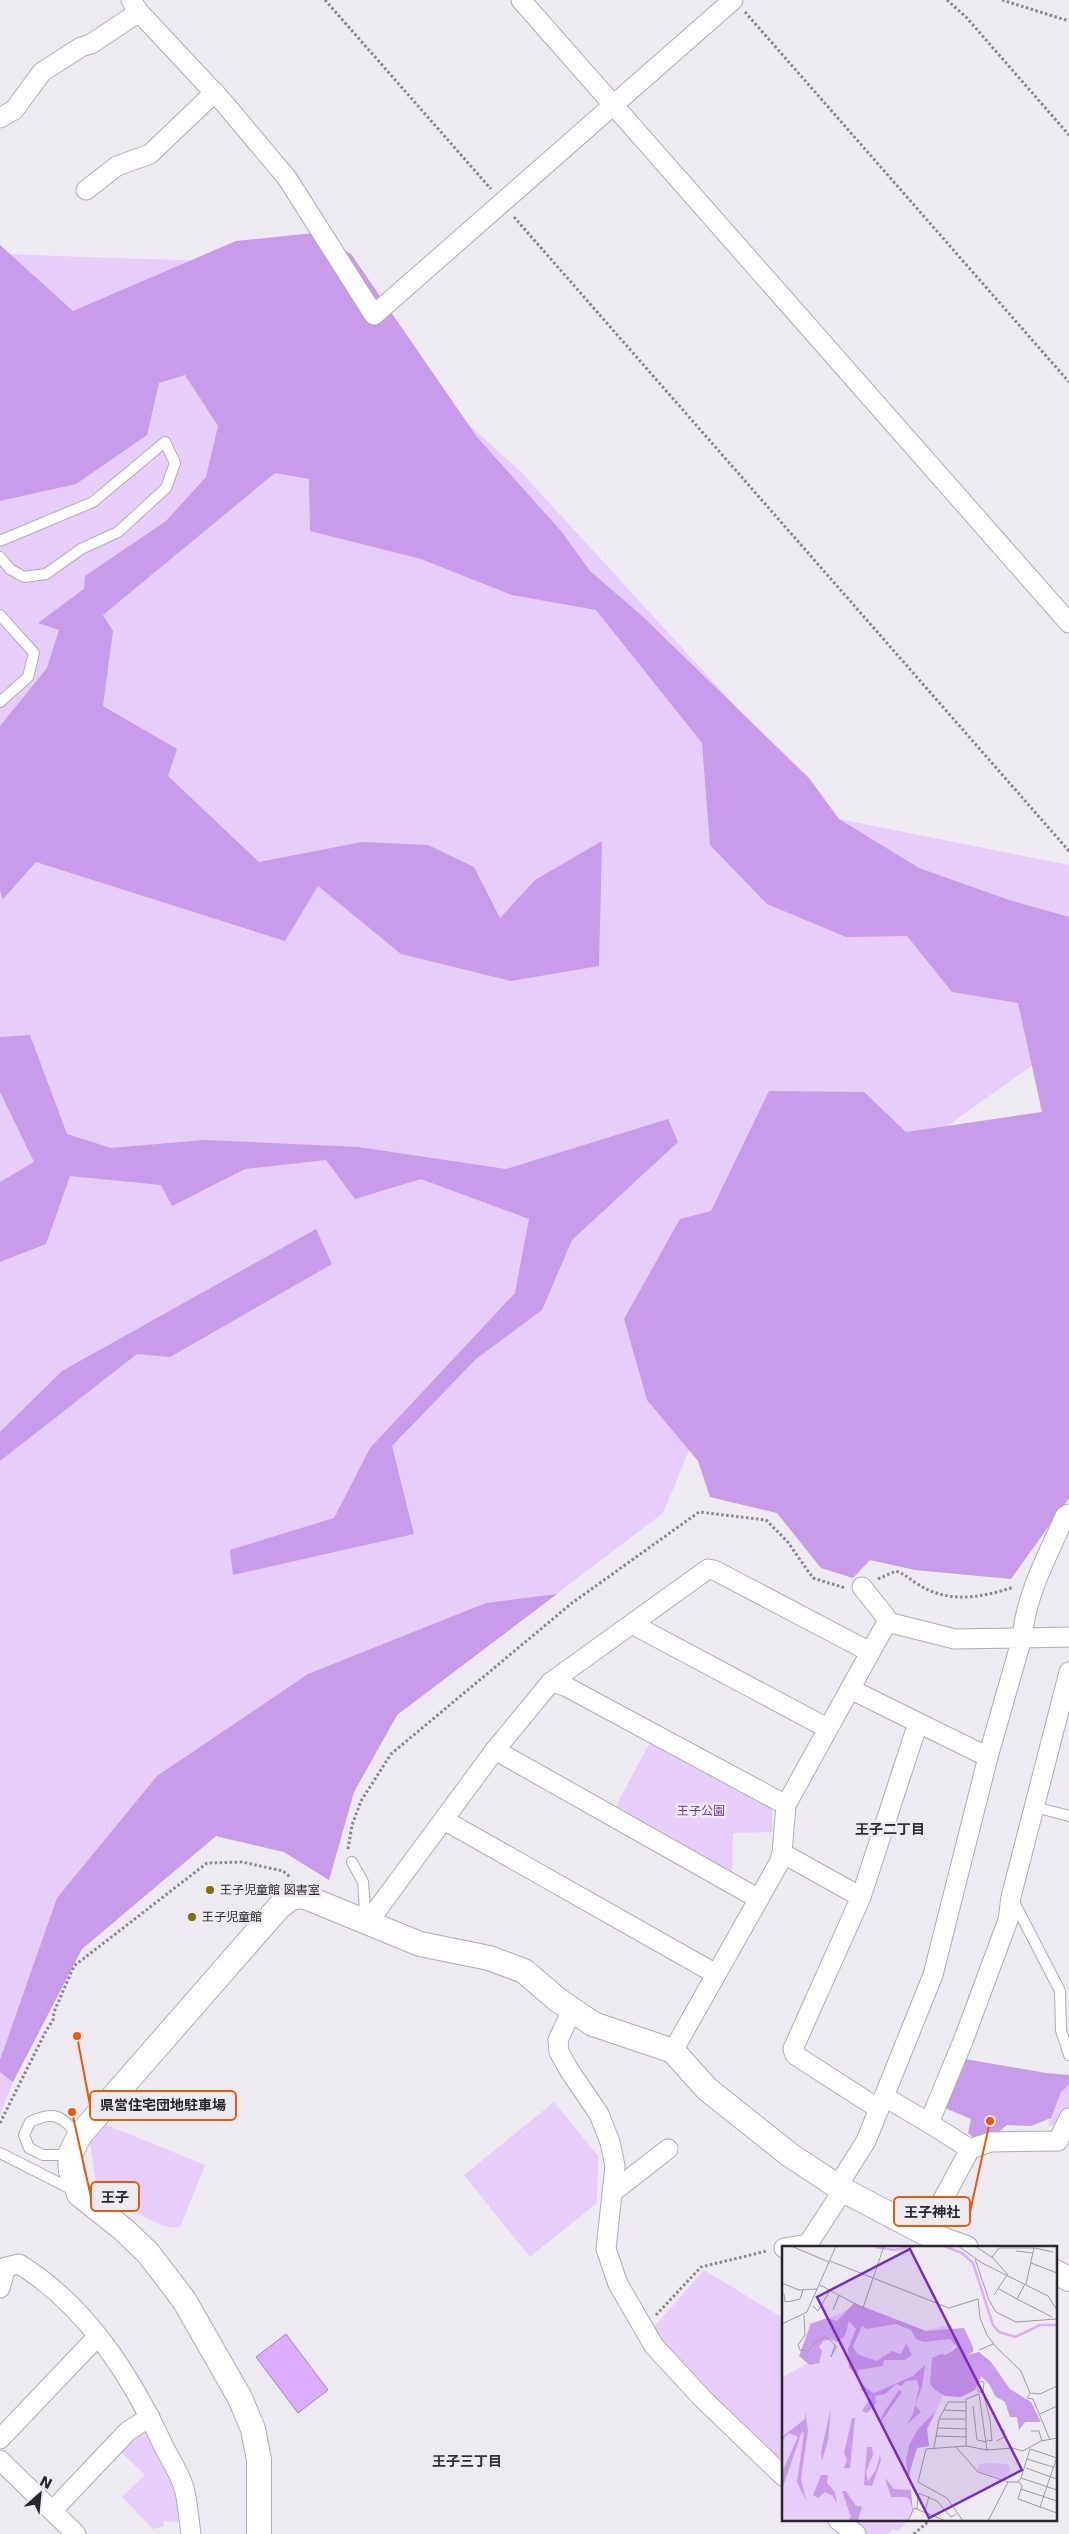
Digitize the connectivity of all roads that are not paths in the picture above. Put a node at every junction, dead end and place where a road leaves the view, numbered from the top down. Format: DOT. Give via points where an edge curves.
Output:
graph roads {
  1 [pos="521,0"];
  2 [pos="737,4"];
  3 [pos="135,6"];
  4 [pos="215,92"];
  5 [pos="613,104"];
  6 [pos="0,118"];
  7 [pos="90,184"];
  8 [pos="0,541"];
  9 [pos="0,557"];
  10 [pos="0,615"];
  11 [pos="1069,623"];
  12 [pos="0,702"];
  13 [pos="1069,1514"];
  14 [pos="862,1587"];
  15 [pos="887,1622"];
  16 [pos="632,1624"];
  17 [pos="1069,1637"];
  18 [pos="1022,1638"];
  19 [pos="870,1652"];
  20 [pos="1069,1672"];
  21 [pos="551,1682"];
  22 [pos="850,1689"];
  23 [pos="918,1723"];
  24 [pos="827,1728"];
  25 [pos="495,1750"];
  26 [pos="988,1756"];
  27 [pos="786,1805"];
  28 [pos="1035,1807"];
  29 [pos="1069,1816"];
  30 [pos="444,1820"];
  31 [pos="782,1853"];
  32 [pos="352,1862"];
  33 [pos="860,1897"];
  34 [pos="1011,1897"];
  35 [pos="759,1899"];
  36 [pos="370,1918"];
  37 [pos="716,1974"];
  38 [pos="572,2010"];
  39 [pos="673,2051"];
  40 [pos="1069,2055"];
  41 [pos="882,2103"];
  42 [pos="1069,2118"];
  43 [pos="928,2123"];
  44 [pos="74,2145"];
  45 [pos="668,2149"];
  46 [pos="970,2149"];
  47 [pos="0,2152"];
  48 [pos="840,2189"];
  49 [pos="614,2190"];
  50 [pos="79,2194"];
  51 [pos="925,2233"];
  52 [pos="795,2246"];
  53 [pos="961,2246"];
  54 [pos="1056,2273"];
  55 [pos="1069,2280"];
  56 [pos="0,2288"];
  57 [pos="98,2336"];
  58 [pos="150,2417"];
  59 [pos="0,2439"];
  60 [pos="0,2460"];
  61 [pos="782,2475"];
  62 [pos="53,2510"];
  63 [pos="841,2522"];
  64 [pos="76,2534"];
  65 [pos="191,2534"];
  66 [pos="259,2534"];
  67 [pos="856,2534"];
  1 -- 5 [label="street"];
  2 -- 5 [label="street"];
  3 -- 4 [label="street"];
  3 -- 6 [label="street" via="91,44 81,46 42,72 14,110"];
  4 -- 5 [label="street" via="286,178 374,315"];
  4 -- 7 [label="street" via="150,154 117,166"];
  5 -- 11 [label="street"];
  8 -- 9 [label="lane" via="93,502 165,442 175,463 166,488 118,532 81,549 46,574 24,577 10,569"];
  10 -- 12 [label="lane" via="34,654 28,677"];
  13 -- 18 [label="street" via="1065,1516 1030,1596 1024,1614"];
  14 -- 15 [label="street"];
  15 -- 18 [label="street" via="955,1639"];
  15 -- 19 [label="street"];
  16 -- 19 [label="street" via="708,1569"];
  16 -- 21 [label="street"];
  16 -- 24 [label="street"];
  17 -- 18 [label="street"];
  18 -- 26 [label="street"];
  19 -- 22 [label="street"];
  20 -- 28 [label="street"];
  21 -- 25 [label="street"];
  21 -- 27 [label="street" via="565,1686"];
  22 -- 23 [label="street"];
  22 -- 24 [label="street"];
  23 -- 26 [label="street"];
  23 -- 33 [label="street"];
  24 -- 27 [label="street"];
  25 -- 30 [label="street"];
  25 -- 35 [label="street"];
  26 -- 41 [label="street" via="933,1975"];
  27 -- 31 [label="street"];
  28 -- 29 [label="lane"];
  28 -- 34 [label="street"];
  30 -- 36 [label="street"];
  30 -- 37 [label="street"];
  31 -- 33 [label="street"];
  31 -- 35 [label="street"];
  32 -- 36 [label="lane" via="362,1882"];
  33 -- 41 [label="street" via="793,2049 794,2056"];
  34 -- 40 [label="lane" via="1060,1991 1061,2030"];
  34 -- 43 [label="street" via="1008,1920 965,2036"];
  35 -- 37 [label="street"];
  36 -- 38 [label="street" via="420,1944 489,1958 524,1971"];
  36 -- 44 [label="street" via="303,1896 291,1898 279,1907"];
  37 -- 39 [label="street"];
  38 -- 39 [label="street" via="593,2024"];
  38 -- 49 [label="street" via="558,2040 559,2052 599,2114 616,2166"];
  39 -- 48 [label="street" via="707,2089 742,2119"];
  41 -- 43 [label="street"];
  41 -- 48 [label="street"];
  42 -- 46 [label="street" via="1058,2141 990,2142"];
  43 -- 46 [label="street"];
  44 -- 44 [label="lane" via="43,2155 29,2148 24,2135 30,2122 43,2115 57,2117 65,2120"];
  44 -- 50 [label="street" via="71,2171"];
  45 -- 49 [label="street" via="658,2167"];
  46 -- 51 [label="street"];
  47 -- 50 [label="lane"];
  48 -- 51 [label="street"];
  48 -- 52 [label="street" via="808,2244"];
  49 -- 61 [label="street" via="606,2249 618,2284 654,2346 702,2398"];
  50 -- 66 [label="street" via="148,2253 184,2300 240,2398 253,2429 259,2460"];
  51 -- 53 [label="street"];
  54 -- 55 [label="street"];
  56 -- 57 [label="street" via="6,2268 19,2264 72,2307"];
  57 -- 58 [label="street"];
  57 -- 59 [label="street"];
  58 -- 62 [label="street" via="128,2431"];
  58 -- 65 [label="street" via="185,2491"];
  60 -- 62 [label="street"];
  62 -- 64 [label="street"];
  63 -- 67 [label="street"];
}
